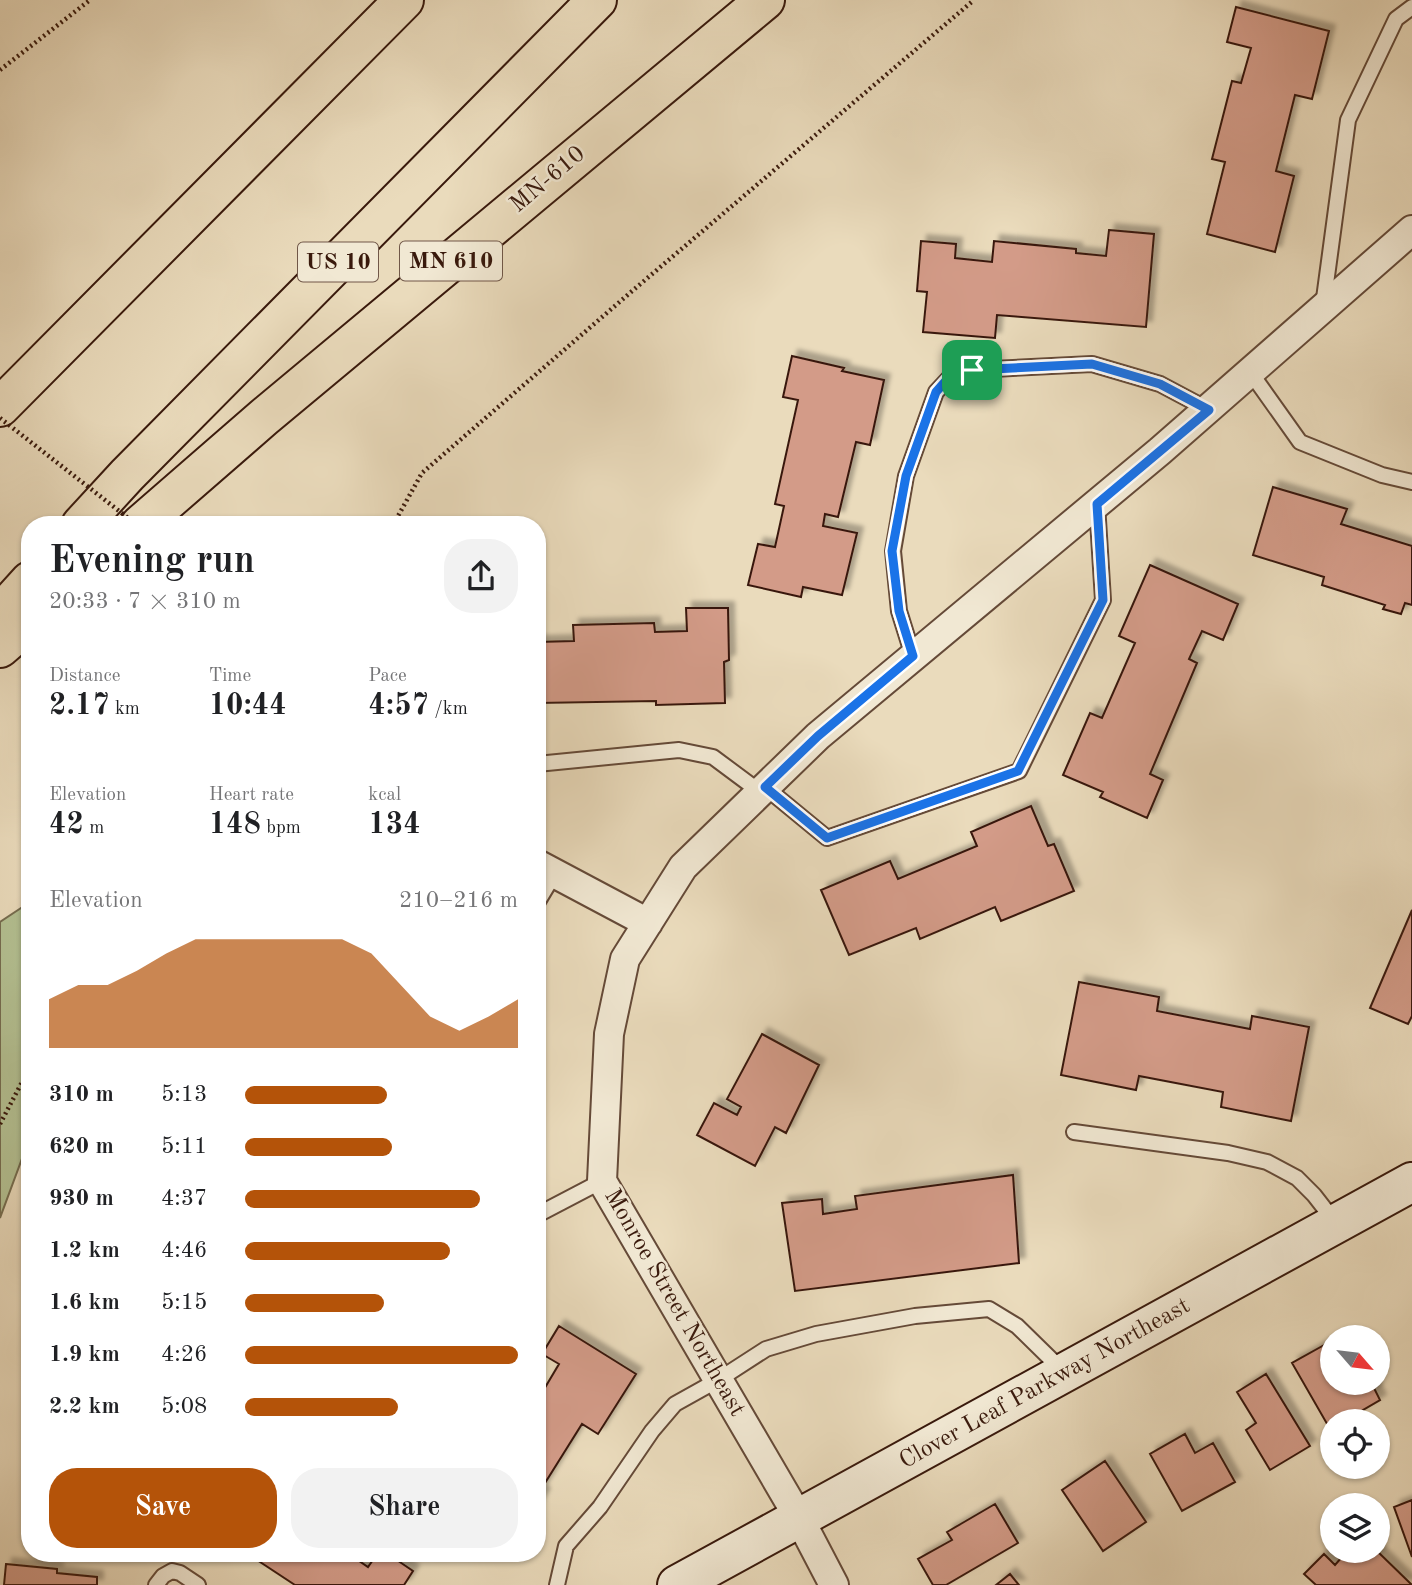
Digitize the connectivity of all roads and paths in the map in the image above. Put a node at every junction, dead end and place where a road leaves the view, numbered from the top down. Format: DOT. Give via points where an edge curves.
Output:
graph roads {
  1 [pos="90,0"];
  2 [pos="367,0"];
  3 [pos="404,0"];
  4 [pos="597,0"];
  5 [pos="765,0"];
  6 [pos="974,0"];
  7 [pos="1412,7"];
  8 [pos="0,70"];
  9 [pos="1412,230"];
  10 [pos="171,235"];
  11 [pos="1323,311"];
  12 [pos="1251,373"];
  13 [pos="0,407"];
  14 [pos="1209,410"];
  15 [pos="0,418"];
  16 [pos="1412,482"];
  17 [pos="1097,504"];
  18 [pos="89,516"];
  19 [pos="126,516"];
  20 [pos="149,516"];
  21 [pos="398,516"];
  22 [pos="21,591"];
  23 [pos="0,614"];
  24 [pos="21,630"];
  25 [pos="0,648"];
  26 [pos="913,656"];
  27 [pos="546,763"];
  28 [pos="762,789"];
  29 [pos="546,869"];
  30 [pos="648,923"];
  31 [pos="21,1084"];
  32 [pos="0,1124"];
  33 [pos="1074,1132"];
  34 [pos="602,1181"];
  35 [pos="1412,1182"];
  36 [pos="546,1210"];
  37 [pos="1335,1223"];
  38 [pos="1065,1373"];
  39 [pos="718,1380"];
  40 [pos="799,1518"];
  41 [pos="156,1585"];
  42 [pos="198,1585"];
  43 [pos="556,1585"];
  44 [pos="677,1585"];
  45 [pos="834,1585"];
  1 -- 8 [label="path"];
  2 -- 10 [label="highway"];
  3 -- 10 [label="highway"];
  4 -- 18 [label="highway, US 10"];
  5 -- 20 [label="highway, MN-610 / MN 610"];
  6 -- 21 [label="path" via="422,473"];
  7 -- 11 [label="lane" via="1396,19 1349,120"];
  9 -- 11 [label="street, Monroe Street Northeast"];
  10 -- 13 [label="highway"];
  11 -- 12 [label="street, Monroe Street Northeast"];
  12 -- 14 [label="street, Monroe Street Northeast"];
  12 -- 16 [label="lane" via="1300,442"];
  14 -- 17 [label="street, Monroe Street Northeast"];
  14 -- 26 [label="lane" via="1160,384 1092,364 952,374 936,392 906,476 892,551 899,611"];
  15 -- 19 [label="path, bridge"];
  17 -- 26 [label="street, Monroe Street Northeast"];
  17 -- 28 [label="lane" via="1103,600 1018,771 827,838"];
  22 -- 23 [label="highway"];
  24 -- 25 [label="highway"];
  26 -- 28 [label="street, Monroe Street Northeast"];
  27 -- 28 [label="lane" via="679,750 713,757"];
  28 -- 30 [label="street, Monroe Street Northeast" via="683,867"];
  29 -- 30 [label="street"];
  30 -- 34 [label="street, Monroe Street Northeast" via="625,958 609,1034"];
  31 -- 32 [label="path"];
  33 -- 37 [label="lane" via="1267,1162 1297,1178"];
  34 -- 36 [label="lane"];
  34 -- 39 [label="street, Monroe Street Northeast"];
  35 -- 37 [label="street, Clover Leaf Parkway Northeast"];
  37 -- 38 [label="street, Clover Leaf Parkway Northeast"];
  38 -- 39 [label="lane" via="1017,1326 989,1309 915,1316 817,1334 766,1349"];
  38 -- 40 [label="street, Clover Leaf Parkway Northeast"];
  39 -- 40 [label="street, Monroe Street Northeast"];
  39 -- 43 [label="lane" via="676,1404 652,1430 600,1507 566,1546"];
  40 -- 44 [label="street, Clover Leaf Parkway Northeast"];
  40 -- 45 [label="street, Monroe Street Northeast"];
  41 -- 42 [label="lane" via="172,1571"];
}
